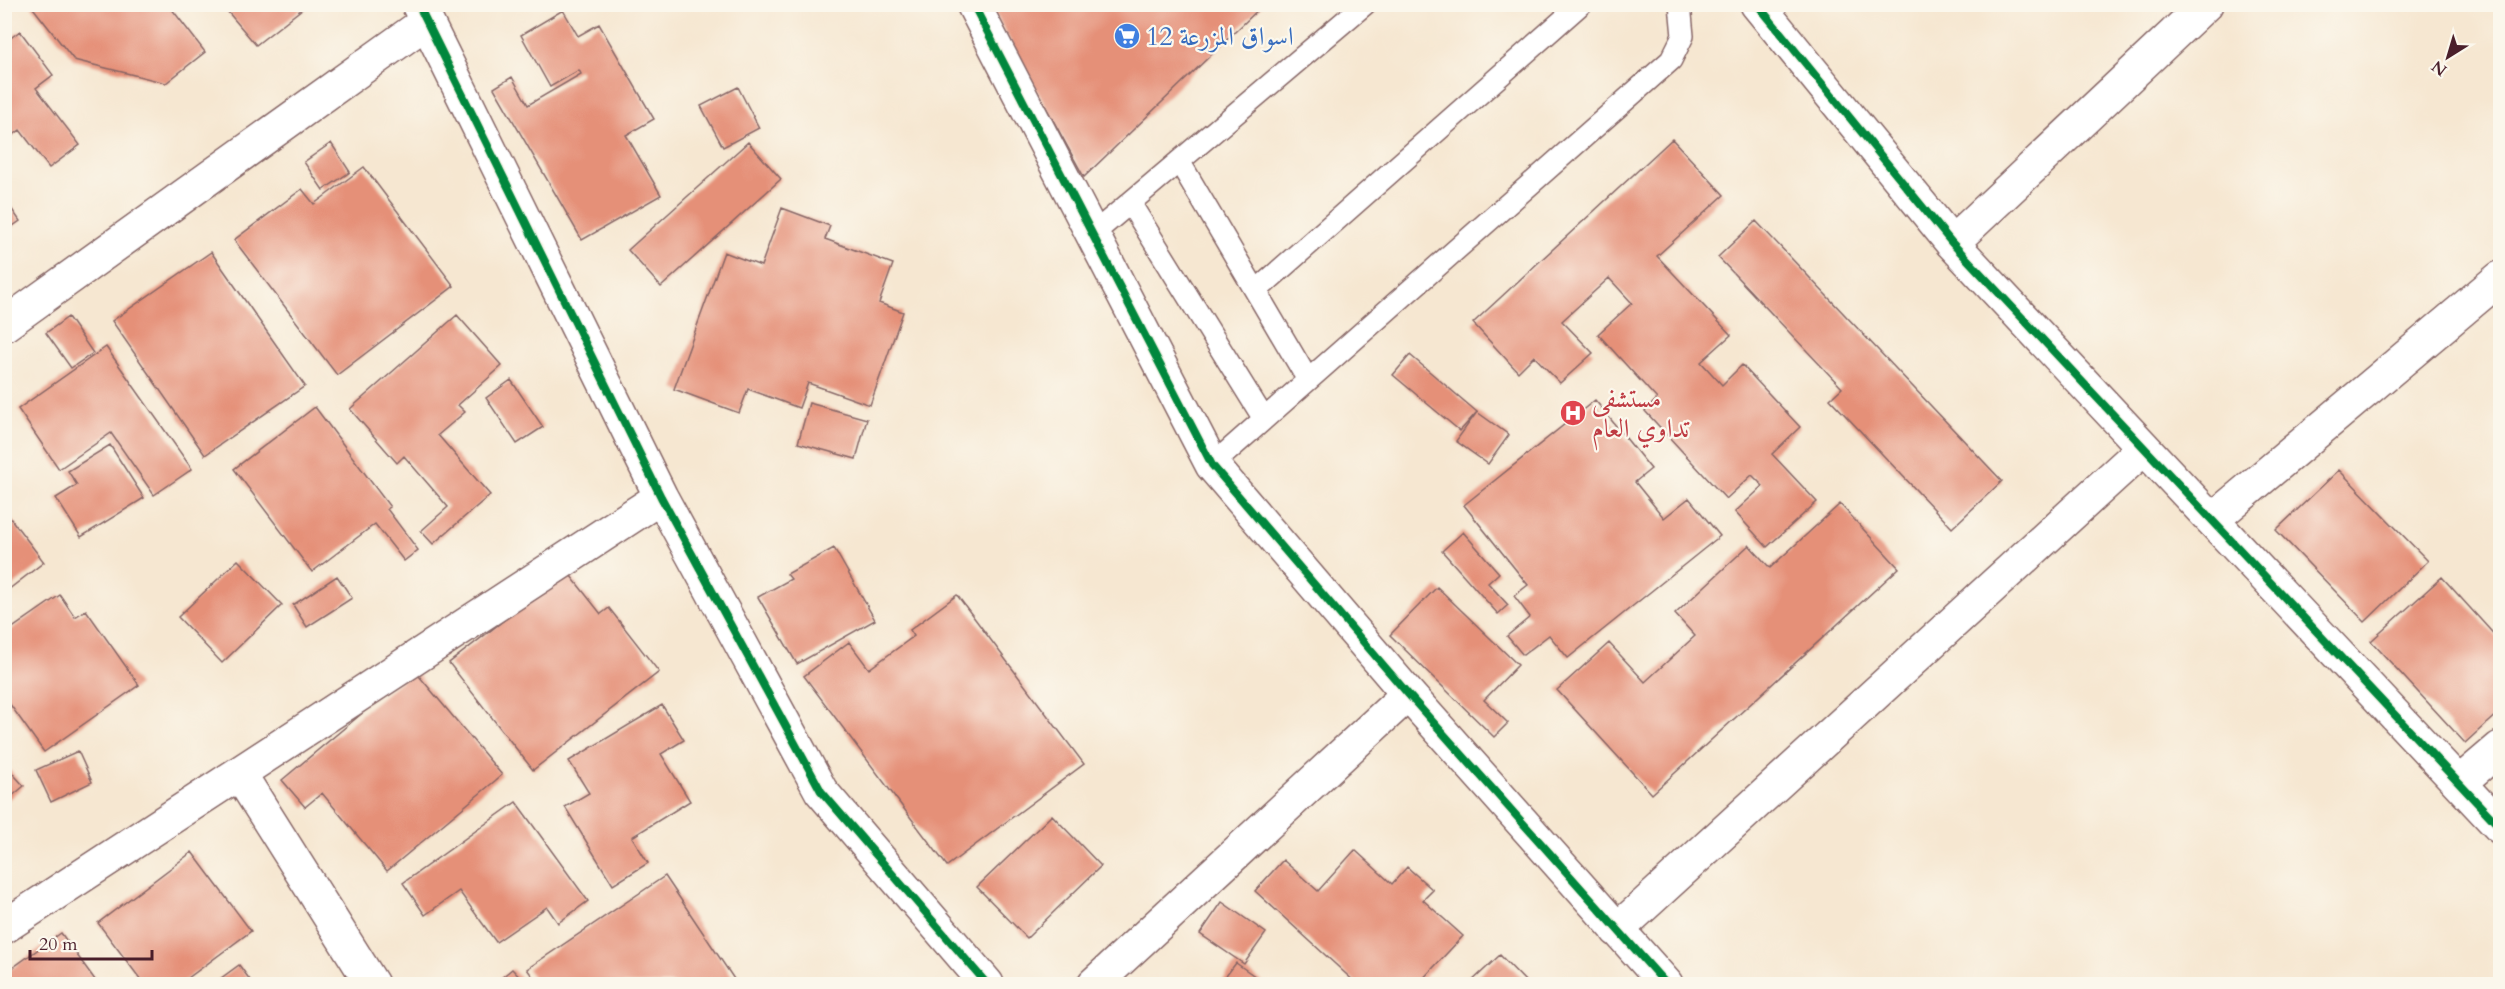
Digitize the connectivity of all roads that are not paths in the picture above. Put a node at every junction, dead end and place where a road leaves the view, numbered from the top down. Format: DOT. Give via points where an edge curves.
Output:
graph roads {
  1 [pos="973,4"];
  2 [pos="1365,4"];
  3 [pos="1581,4"];
  4 [pos="1680,4"];
  5 [pos="1757,4"];
  6 [pos="2206,4"];
  7 [pos="422,13"];
  8 [pos="1179,161"];
  9 [pos="1130,203"];
  10 [pos="1093,234"];
  11 [pos="1952,243"];
  12 [pos="2500,278"];
  13 [pos="1256,291"];
  14 [pos="4,325"];
  15 [pos="1308,380"];
  16 [pos="1264,419"];
  17 [pos="2144,448"];
  18 [pos="1212,465"];
  19 [pos="661,497"];
  20 [pos="2212,520"];
  21 [pos="1408,694"];
  22 [pos="2500,748"];
  23 [pos="239,773"];
  24 [pos="2459,783"];
  25 [pos="2500,827"];
  26 [pos="4,927"];
  27 [pos="1617,930"];
  28 [pos="372,984"];
  29 [pos="987,984"];
  30 [pos="1094,984"];
  31 [pos="1666,984"];
  1 -- 10 [label="street"];
  2 -- 8 [label="lane"];
  3 -- 13 [label="lane"];
  4 -- 15 [label="lane" via="1683,36 1671,60"];
  5 -- 11 [label="street"];
  6 -- 11 [label="street"];
  7 -- 14 [label="street"];
  7 -- 19 [label="street"];
  8 -- 9 [label="lane"];
  8 -- 13 [label="lane"];
  9 -- 10 [label="lane"];
  9 -- 16 [label="lane"];
  10 -- 18 [label="street"];
  11 -- 17 [label="street"];
  12 -- 20 [label="street"];
  13 -- 15 [label="lane"];
  15 -- 16 [label="lane"];
  16 -- 18 [label="lane"];
  17 -- 20 [label="street"];
  17 -- 27 [label="street"];
  18 -- 21 [label="street"];
  19 -- 23 [label="street"];
  19 -- 29 [label="street" via="821,790"];
  20 -- 24 [label="street"];
  21 -- 27 [label="street"];
  21 -- 30 [label="street"];
  22 -- 24 [label="street"];
  23 -- 26 [label="street"];
  23 -- 28 [label="street"];
  24 -- 25 [label="street"];
  27 -- 31 [label="street"];
}
